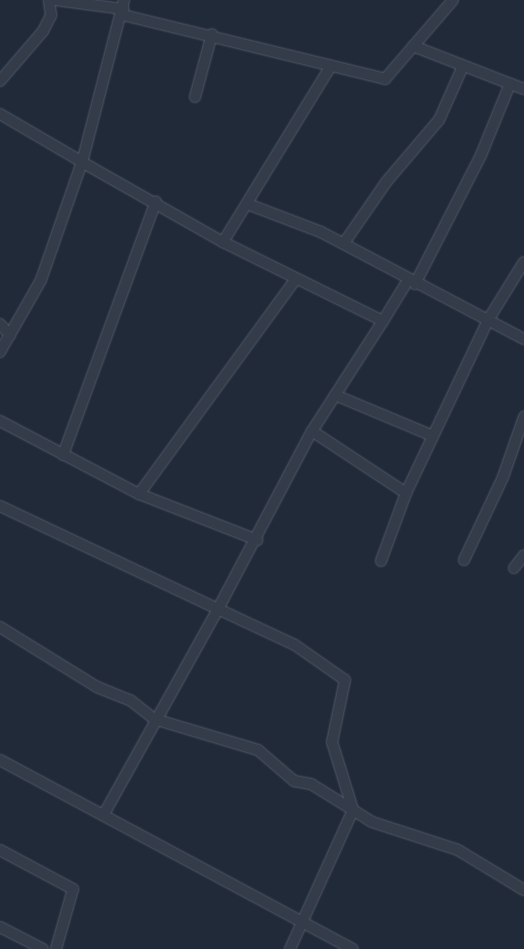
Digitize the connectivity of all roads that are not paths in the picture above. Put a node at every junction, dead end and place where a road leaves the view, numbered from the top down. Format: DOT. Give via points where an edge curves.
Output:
graph roads {
  1 [pos="49,0"];
  2 [pos="56,0"];
  3 [pos="453,0"];
  4 [pos="123,8"];
  5 [pos="212,34"];
  6 [pos="413,46"];
  7 [pos="331,66"];
  8 [pos="462,66"];
  9 [pos="0,81"];
  10 [pos="510,84"];
  11 [pos="524,89"];
  12 [pos="195,97"];
  13 [pos="0,114"];
  14 [pos="82,162"];
  15 [pos="156,202"];
  16 [pos="250,205"];
  17 [pos="223,242"];
  18 [pos="344,243"];
  19 [pos="524,262"];
  20 [pos="295,280"];
  21 [pos="412,282"];
  22 [pos="488,320"];
  23 [pos="383,321"];
  24 [pos="0,324"];
  25 [pos="10,335"];
  26 [pos="524,339"];
  27 [pos="0,352"];
  28 [pos="335,395"];
  29 [pos="524,417"];
  30 [pos="0,421"];
  31 [pos="312,431"];
  32 [pos="433,436"];
  33 [pos="63,455"];
  34 [pos="406,493"];
  35 [pos="139,494"];
  36 [pos="0,506"];
  37 [pos="257,540"];
  38 [pos="524,555"];
  39 [pos="464,560"];
  40 [pos="381,561"];
  41 [pos="514,568"];
  42 [pos="218,609"];
  43 [pos="0,627"];
  44 [pos="154,719"];
  45 [pos="0,760"];
  46 [pos="353,810"];
  47 [pos="104,814"];
  48 [pos="0,850"];
  49 [pos="524,890"];
  50 [pos="304,924"];
  51 [pos="0,927"];
  52 [pos="43,949"];
  53 [pos="56,949"];
  54 [pos="290,949"];
  55 [pos="352,949"];
  1 -- 9 [label="street" via="51,15 43,31"];
  2 -- 4 [label="street"];
  3 -- 6 [label="street"];
  4 -- 5 [label="street"];
  4 -- 14 [label="street"];
  5 -- 7 [label="street"];
  5 -- 12 [label="street"];
  6 -- 7 [label="street" via="384,79"];
  6 -- 8 [label="street"];
  7 -- 16 [label="street"];
  8 -- 10 [label="street"];
  8 -- 18 [label="street" via="439,120 387,181"];
  10 -- 11 [label="street"];
  10 -- 21 [label="street" via="481,155"];
  13 -- 14 [label="street"];
  14 -- 15 [label="street"];
  14 -- 25 [label="street" via="41,280"];
  15 -- 17 [label="street"];
  15 -- 33 [label="street"];
  16 -- 17 [label="street"];
  16 -- 18 [label="street"];
  17 -- 20 [label="street"];
  18 -- 21 [label="street"];
  19 -- 22 [label="street"];
  20 -- 23 [label="street"];
  20 -- 35 [label="street"];
  21 -- 22 [label="street"];
  21 -- 23 [label="street"];
  22 -- 26 [label="street"];
  22 -- 32 [label="street"];
  23 -- 28 [label="street"];
  24 -- 25 [label="street"];
  25 -- 27 [label="street"];
  28 -- 31 [label="street"];
  28 -- 32 [label="street"];
  29 -- 39 [label="street"];
  30 -- 33 [label="street"];
  31 -- 34 [label="street"];
  31 -- 37 [label="street"];
  32 -- 34 [label="street"];
  33 -- 35 [label="street"];
  34 -- 40 [label="street"];
  35 -- 37 [label="street"];
  36 -- 42 [label="street"];
  37 -- 42 [label="street"];
  38 -- 41 [label="street"];
  42 -- 44 [label="street"];
  42 -- 46 [label="street" via="295,645 345,680 332,742"];
  43 -- 44 [label="street" via="97,687 130,700"];
  44 -- 46 [label="street" via="258,750 294,781 311,784"];
  44 -- 47 [label="street"];
  45 -- 47 [label="street"];
  46 -- 49 [label="street" via="372,822 458,850"];
  46 -- 50 [label="street"];
  47 -- 50 [label="street"];
  48 -- 53 [label="street" via="73,889"];
  50 -- 54 [label="street"];
  50 -- 55 [label="street"];
  51 -- 52 [label="street"];
}
